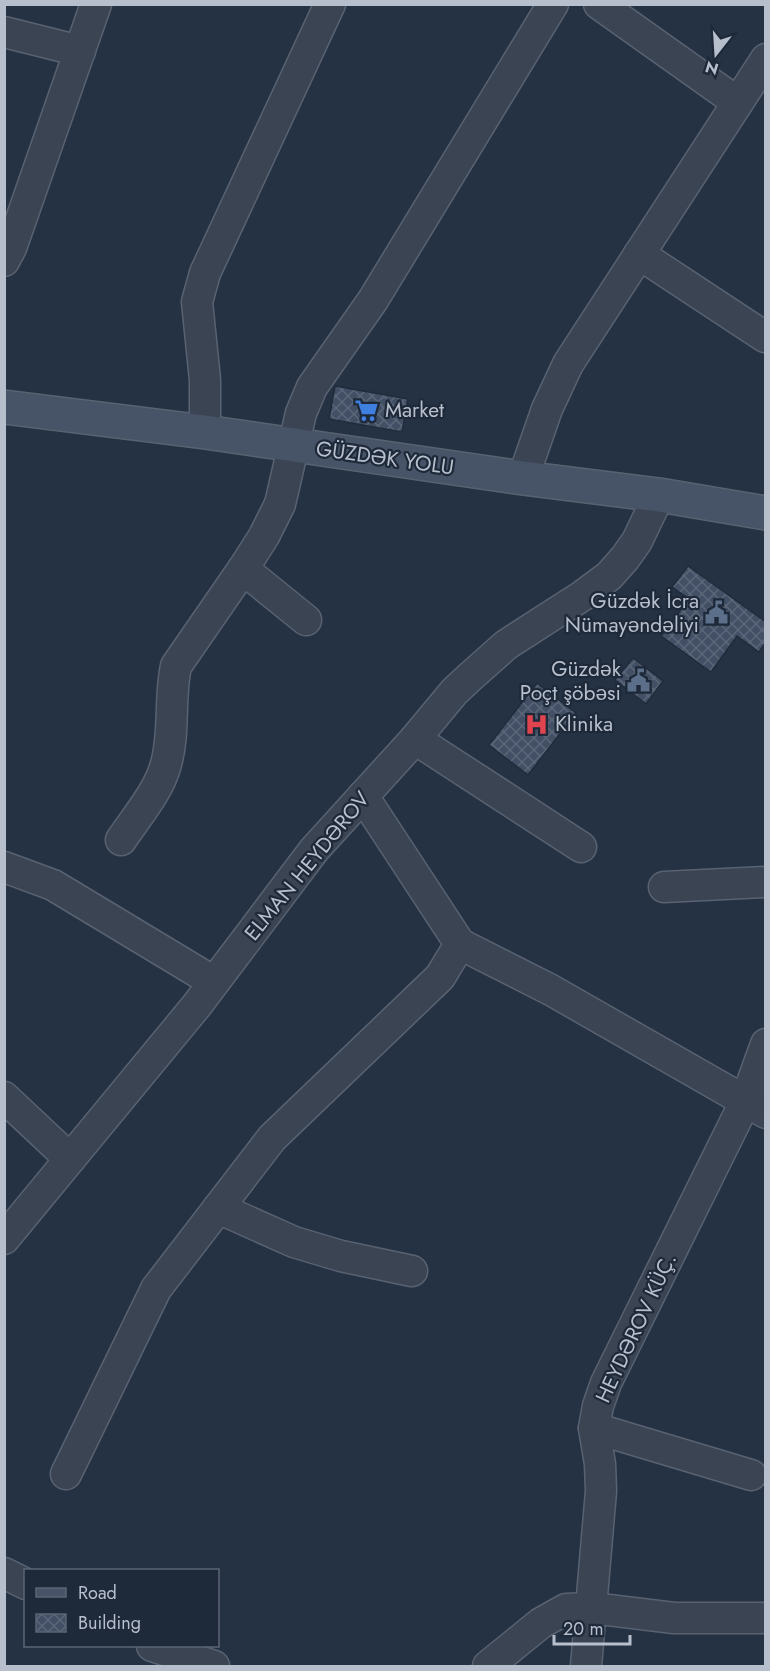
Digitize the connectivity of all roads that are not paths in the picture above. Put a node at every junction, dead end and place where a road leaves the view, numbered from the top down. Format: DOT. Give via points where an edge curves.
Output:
graph roads {
  1 [pos="96,4"];
  2 [pos="330,4"];
  3 [pos="553,4"];
  4 [pos="599,4"];
  5 [pos="4,32"];
  6 [pos="80,51"];
  7 [pos="765,59"];
  8 [pos="737,102"];
  9 [pos="639,254"];
  10 [pos="4,261"];
  11 [pos="765,337"];
  12 [pos="4,407"];
  13 [pos="205,432"];
  14 [pos="294,445"];
  15 [pos="523,478"];
  16 [pos="659,495"];
  17 [pos="765,513"];
  18 [pos="243,569"];
  19 [pos="306,620"];
  20 [pos="415,739"];
  21 [pos="363,796"];
  22 [pos="121,840"];
  23 [pos="581,847"];
  24 [pos="4,867"];
  25 [pos="765,882"];
  26 [pos="664,887"];
  27 [pos="460,944"];
  28 [pos="214,982"];
  29 [pos="765,1044"];
  30 [pos="4,1097"];
  31 [pos="755,1108"];
  32 [pos="70,1159"];
  33 [pos="218,1208"];
  34 [pos="4,1239"];
  35 [pos="412,1271"];
  36 [pos="594,1428"];
  37 [pos="66,1474"];
  38 [pos="751,1475"];
  39 [pos="4,1573"];
  40 [pos="24,1583"];
  41 [pos="591,1608"];
  42 [pos="765,1618"];
  43 [pos="155,1647"];
  44 [pos="214,1666"];
  45 [pos="488,1666"];
  46 [pos="586,1666"];
  1 -- 6 [label="street"];
  2 -- 13 [label="street" via="205,273 197,302 205,380"];
  3 -- 14 [label="street" via="372,300 312,387"];
  4 -- 8 [label="street"];
  5 -- 6 [label="street"];
  6 -- 10 [label="street"];
  7 -- 8 [label="street"];
  8 -- 9 [label="street"];
  9 -- 11 [label="street"];
  9 -- 15 [label="street" via="568,364 547,409"];
  12 -- 13 [label="street, GÜZDƏK YOLU"];
  13 -- 14 [label="street, GÜZDƏK YOLU"];
  14 -- 15 [label="street, GÜZDƏK YOLU"];
  14 -- 18 [label="street" via="280,504"];
  15 -- 16 [label="street, GÜZDƏK YOLU"];
  16 -- 17 [label="street, GÜZDƏK YOLU"];
  16 -- 20 [label="street, ELMAN HEYDƏROV" via="637,541 609,576 506,645 454,692"];
  18 -- 19 [label="street"];
  18 -- 22 [label="street" via="176,666 166,765 153,793"];
  20 -- 21 [label="street, ELMAN HEYDƏROV"];
  20 -- 23 [label="street"];
  21 -- 27 [label="street"];
  21 -- 28 [label="street, ELMAN HEYDƏROV" via="314,850"];
  24 -- 28 [label="street" via="53,885"];
  25 -- 26 [label="street"];
  27 -- 31 [label="street" via="551,990"];
  27 -- 33 [label="street" via="440,977 272,1138"];
  28 -- 32 [label="street, ELMAN HEYDƏROV"];
  29 -- 31 [label="street, HEYDƏROV KÜÇ."];
  30 -- 32 [label="street"];
  31 -- 36 [label="street, HEYDƏROV KÜÇ." via="606,1383"];
  32 -- 34 [label="street, ELMAN HEYDƏROV"];
  33 -- 35 [label="street" via="294,1242"];
  33 -- 37 [label="street" via="156,1289"];
  36 -- 38 [label="street"];
  36 -- 41 [label="street, HEYDƏROV KÜÇ." via="601,1491"];
  39 -- 40 [label="street"];
  41 -- 42 [label="street" via="674,1618"];
  41 -- 45 [label="street" via="566,1609"];
  41 -- 46 [label="street, HEYDƏROV KÜÇ."];
  43 -- 44 [label="street"];
}
